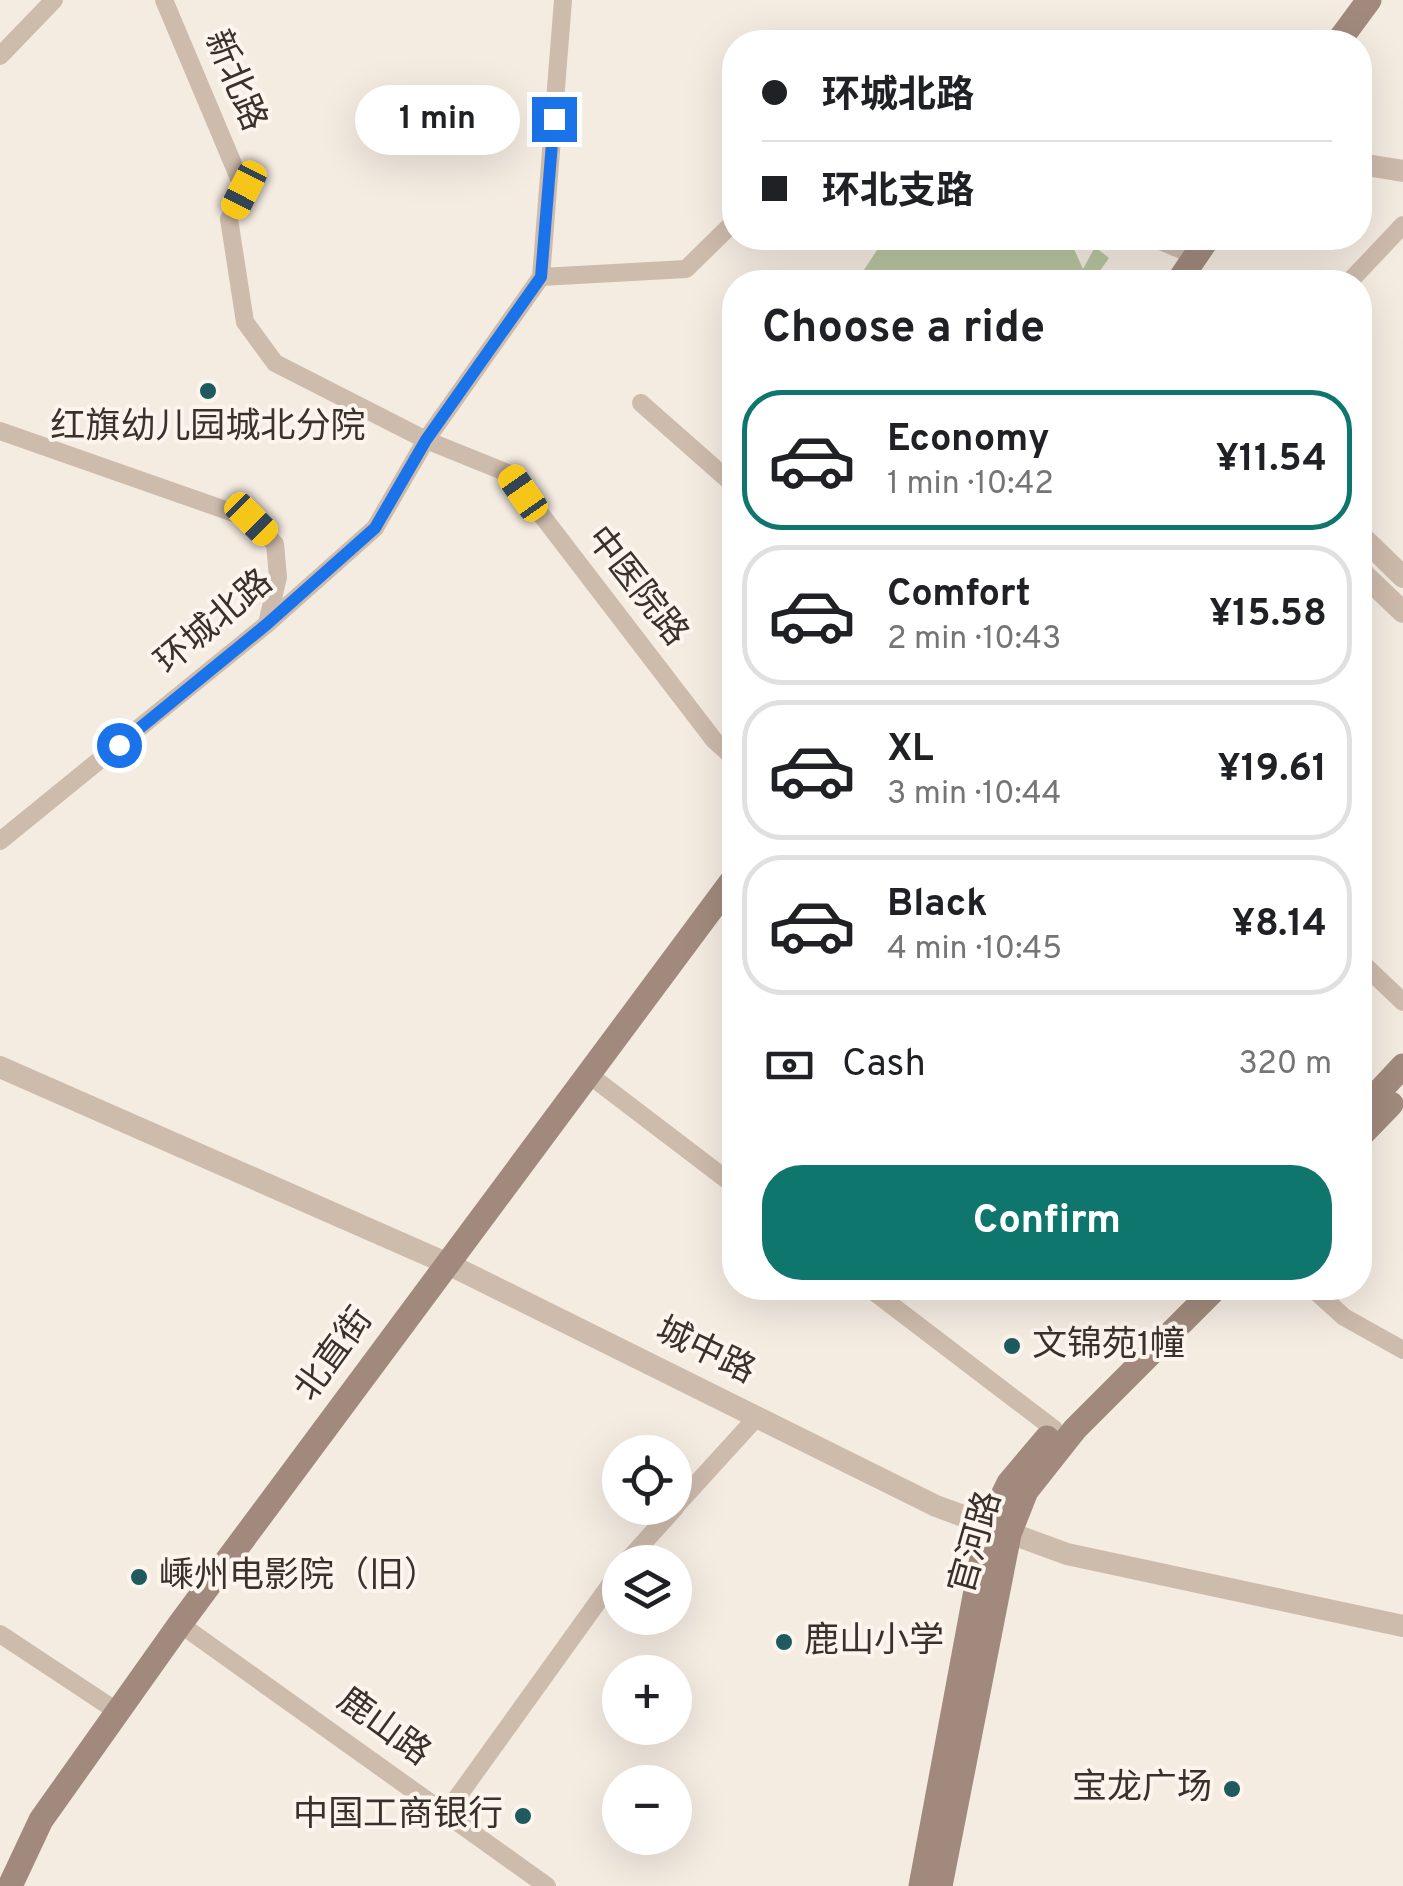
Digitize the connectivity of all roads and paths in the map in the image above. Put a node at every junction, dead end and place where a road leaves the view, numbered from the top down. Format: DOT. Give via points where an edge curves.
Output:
graph roads {
  1 [pos="54,0"];
  2 [pos="164,0"];
  3 [pos="563,0"];
  4 [pos="1369,0"];
  5 [pos="1347,30"];
  6 [pos="0,56"];
  7 [pos="1372,166"];
  8 [pos="1403,172"];
  9 [pos="1403,225"];
  10 [pos="722,235"];
  11 [pos="1361,270"];
  12 [pos="541,277"];
  13 [pos="642,403"];
  14 [pos="0,431"];
  15 [pos="426,440"];
  16 [pos="722,474"];
  17 [pos="1372,546"];
  18 [pos="1403,576"];
  19 [pos="1372,582"];
  20 [pos="1403,612"];
  21 [pos="267,624"];
  22 [pos="722,747"];
  23 [pos="0,841"];
  24 [pos="722,894"];
  25 [pos="1372,972"];
  26 [pos="1403,1002"];
  27 [pos="1403,1066"];
  28 [pos="0,1067"];
  29 [pos="588,1074"];
  30 [pos="1403,1091"];
  31 [pos="1372,1099"];
  32 [pos="1372,1123"];
  33 [pos="722,1176"];
  34 [pos="446,1264"];
  35 [pos="885,1300"];
  36 [pos="1181,1300"];
  37 [pos="1204,1300"];
  38 [pos="1325,1300"];
  39 [pos="1403,1350"];
  40 [pos="757,1417"];
  41 [pos="1054,1429"];
  42 [pos="692,1488"];
  43 [pos="659,1525"];
  44 [pos="998,1530"];
  45 [pos="641,1545"];
  46 [pos="602,1597"];
  47 [pos="180,1624"];
  48 [pos="1403,1626"];
  49 [pos="0,1634"];
  50 [pos="118,1712"];
  51 [pos="446,1813"];
  52 [pos="10,1886"];
  53 [pos="548,1886"];
  54 [pos="921,1886"];
  55 [pos="940,1886"];
  1 -- 6 [label="street"];
  2 -- 15 [label="street, 新北路" via="244,190 230,220 244,322 275,364"];
  3 -- 12 [label="street"];
  4 -- 5 [label="main road"];
  7 -- 8 [label="street"];
  9 -- 11 [label="street"];
  10 -- 12 [label="street" via="686,270"];
  12 -- 15 [label="street, 环城北路"];
  13 -- 16 [label="street"];
  14 -- 21 [label="street" via="251,519 275,544 278,576"];
  15 -- 21 [label="street, 环城北路" via="375,528"];
  15 -- 22 [label="street, 中医院路" via="510,474"];
  17 -- 18 [label="street"];
  19 -- 20 [label="street"];
  21 -- 23 [label="street, 环城北路"];
  24 -- 29 [label="main road, 北直街"];
  25 -- 26 [label="street"];
  27 -- 31 [label="main road"];
  28 -- 34 [label="street, 城中路"];
  29 -- 33 [label="street"];
  29 -- 34 [label="main road, 北直街"];
  30 -- 32 [label="main road"];
  34 -- 40 [label="street, 城中路"];
  34 -- 47 [label="main road, 北直街"];
  35 -- 41 [label="street"];
  36 -- 41 [label="main road, 官河路"];
  37 -- 44 [label="main road, 官河路" via="1075,1429"];
  38 -- 39 [label="street"];
  40 -- 42 [label="street"];
  40 -- 44 [label="street, 城中路"];
  41 -- 44 [label="main road, 官河路" via="1010,1482"];
  43 -- 45 [label="street"];
  44 -- 48 [label="street, 城中路" via="1067,1554"];
  44 -- 54 [label="main road, 官河路"];
  44 -- 55 [label="main road, 官河路"];
  46 -- 51 [label="street"];
  47 -- 50 [label="main road, 北直街"];
  47 -- 51 [label="street, 鹿山路"];
  49 -- 50 [label="street"];
  50 -- 52 [label="main road, 北直街" via="41,1820"];
  51 -- 53 [label="street, 鹿山路"];
}
